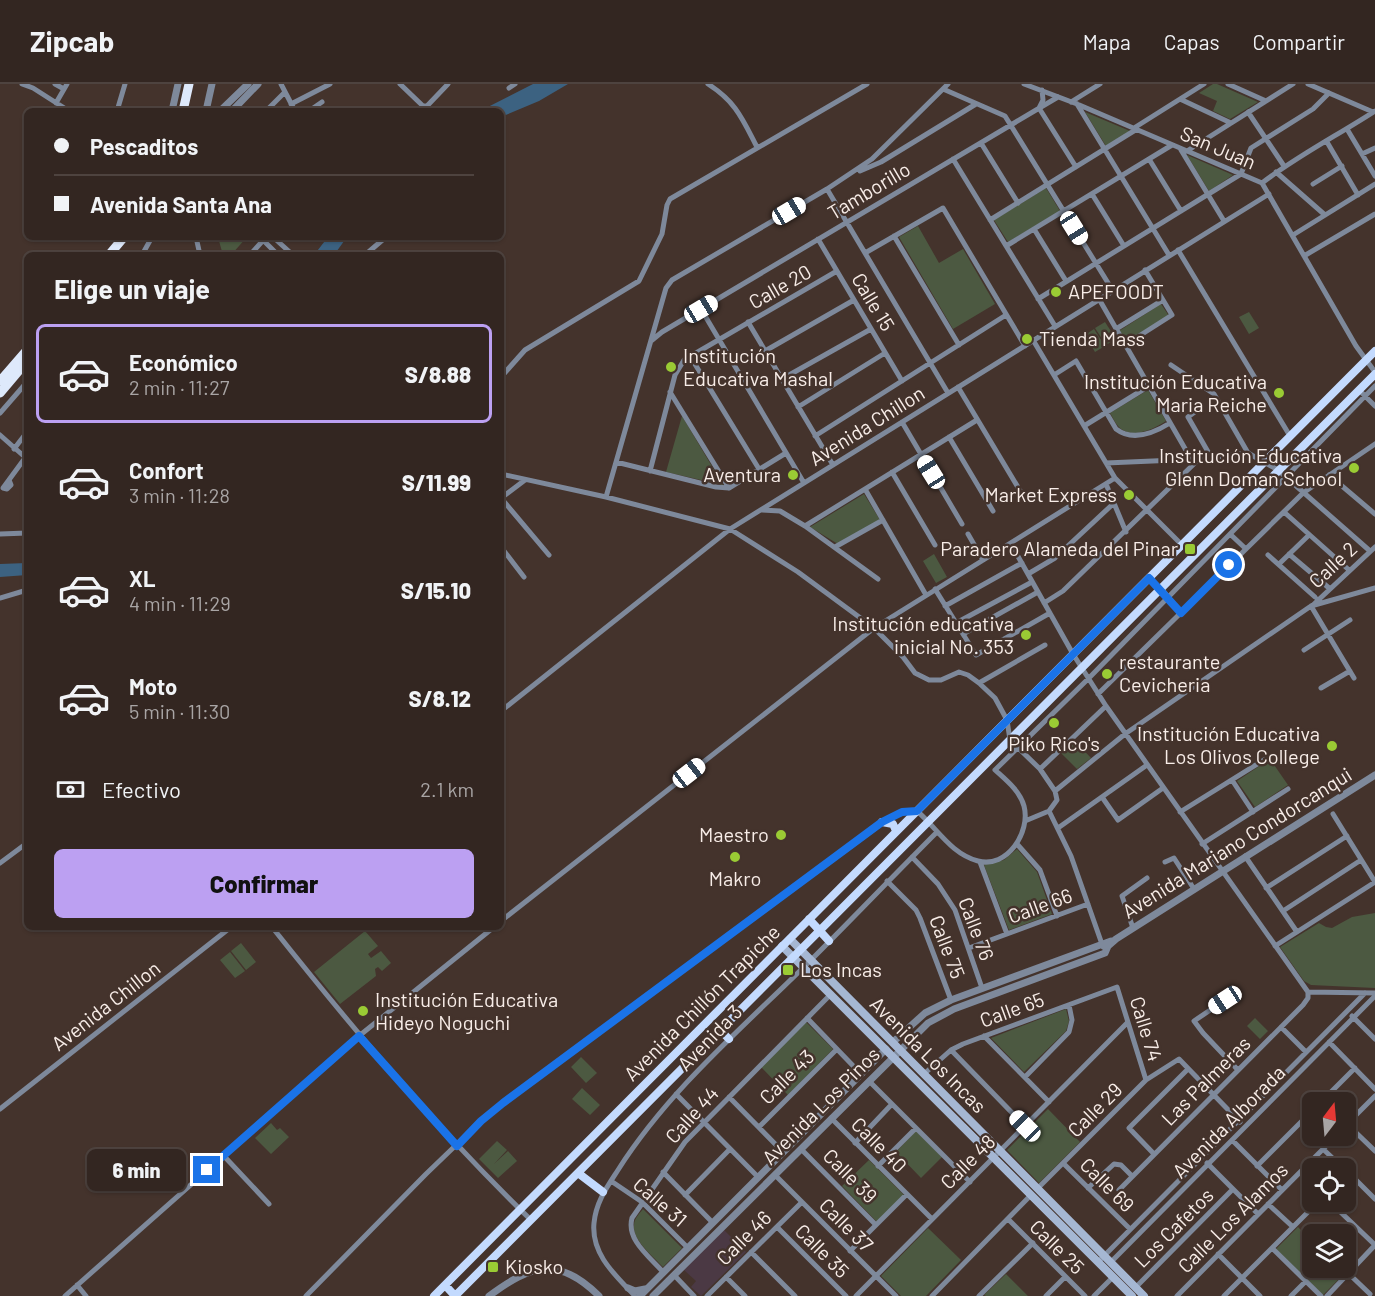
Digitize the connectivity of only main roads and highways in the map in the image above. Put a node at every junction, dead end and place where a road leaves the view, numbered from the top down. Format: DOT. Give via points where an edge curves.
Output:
graph roads {
  1 [pos="189,84"];
  2 [pos="195,84"];
  3 [pos="184,108"];
  4 [pos="190,108"];
  5 [pos="122,240"];
  6 [pos="130,240"];
  7 [pos="112,252"];
  8 [pos="120,252"];
  9 [pos="1375,351"];
  10 [pos="24,353"];
  11 [pos="24,365"];
  12 [pos="1375,373"];
  13 [pos="0,381"];
  14 [pos="0,393"];
  15 [pos="1149,578"];
  16 [pos="1161,588"];
  17 [pos="958,769"];
  18 [pos="969,781"];
  19 [pos="882,822"];
  20 [pos="896,831"];
  21 [pos="835,893"];
  22 [pos="846,904"];
  23 [pos="809,919"];
  24 [pos="820,930"];
  25 [pos="790,939"];
  26 [pos="828,941"];
  27 [pos="782,946"];
  28 [pos="801,950"];
  29 [pos="794,957"];
  30 [pos="720,1030"];
  31 [pos="729,1039"];
  32 [pos="655,1074"];
  33 [pos="666,1085"];
  34 [pos="588,1141"];
  35 [pos="599,1152"];
  36 [pos="1020,1170"];
  37 [pos="578,1173"];
  38 [pos="1013,1177"];
  39 [pos="551,1178"];
  40 [pos="562,1189"];
  41 [pos="603,1192"];
  42 [pos="1101,1259"];
  43 [pos="445,1285"];
  44 [pos="434,1296"];
  45 [pos="455,1296"];
  46 [pos="1132,1296"];
  47 [pos="1144,1296"];
  1 -- 3 [label="highway"];
  2 -- 4 [label="highway"];
  5 -- 7 [label="highway"];
  6 -- 8 [label="highway"];
  9 -- 15 [label="main road, Avenida Chillón Trapiche"];
  10 -- 13 [label="highway"];
  11 -- 14 [label="highway"];
  12 -- 16 [label="main road, Avenida Chillón Trapiche" via="1362,393"];
  15 -- 16 [label="main road"];
  15 -- 17 [label="main road, Avenida Chillón Trapiche"];
  16 -- 18 [label="main road, Avenida Chillón Trapiche"];
  17 -- 18 [label="main road"];
  17 -- 20 [label="main road, Avenida Chillón Trapiche"];
  18 -- 22 [label="main road, Avenida Chillón Trapiche"];
  19 -- 20 [label="main road" via="893,824"];
  20 -- 21 [label="main road, Avenida Chillón Trapiche"];
  21 -- 22 [label="main road"];
  21 -- 23 [label="main road, Avenida Chillón Trapiche"];
  22 -- 24 [label="main road, Avenida Chillón Trapiche"];
  23 -- 24 [label="main road"];
  23 -- 25 [label="main road, Avenida Chillón Trapiche"];
  24 -- 26 [label="main road"];
  24 -- 28 [label="main road, Avenida Chillón Trapiche"];
  25 -- 27 [label="main road, Avenida Chillón Trapiche"];
  25 -- 28 [label="main road, Avenida Los Incas"];
  27 -- 29 [label="main road, Avenida Los Incas"];
  27 -- 32 [label="main road, Avenida Chillón Trapiche"];
  28 -- 29 [label="main road, Avenida Chillón Trapiche"];
  28 -- 36 [label="main road, Avenida Los Incas"];
  29 -- 30 [label="main road, Avenida Chillón Trapiche"];
  29 -- 38 [label="main road, Avenida Los Incas" via="883,1052"];
  30 -- 31 [label="main road"];
  30 -- 33 [label="main road, Avenida Chillón Trapiche"];
  32 -- 33 [label="main road"];
  32 -- 34 [label="main road, Avenida Chillón Trapiche"];
  33 -- 35 [label="main road, Avenida Chillón Trapiche"];
  34 -- 35 [label="main road"];
  34 -- 39 [label="main road, Avenida Chillón Trapiche"];
  35 -- 37 [label="main road, Avenida Chillón Trapiche"];
  36 -- 38 [label="main road"];
  36 -- 42 [label="main road, Avenida Los Incas"];
  37 -- 40 [label="main road, Avenida Chillón Trapiche"];
  37 -- 41 [label="main road"];
  38 -- 42 [label="main road, Avenida Los Incas"];
  39 -- 40 [label="main road"];
  39 -- 43 [label="main road, Avenida Chillón Trapiche"];
  40 -- 45 [label="main road, Avenida Chillón Trapiche"];
  42 -- 46 [label="main road, Avenida Los Incas" via="1104,1269"];
  42 -- 47 [label="main road, Avenida Los Incas" via="1111,1262"];
  43 -- 44 [label="main road, Avenida Chillón Trapiche"];
  43 -- 45 [label="main road"];
}
